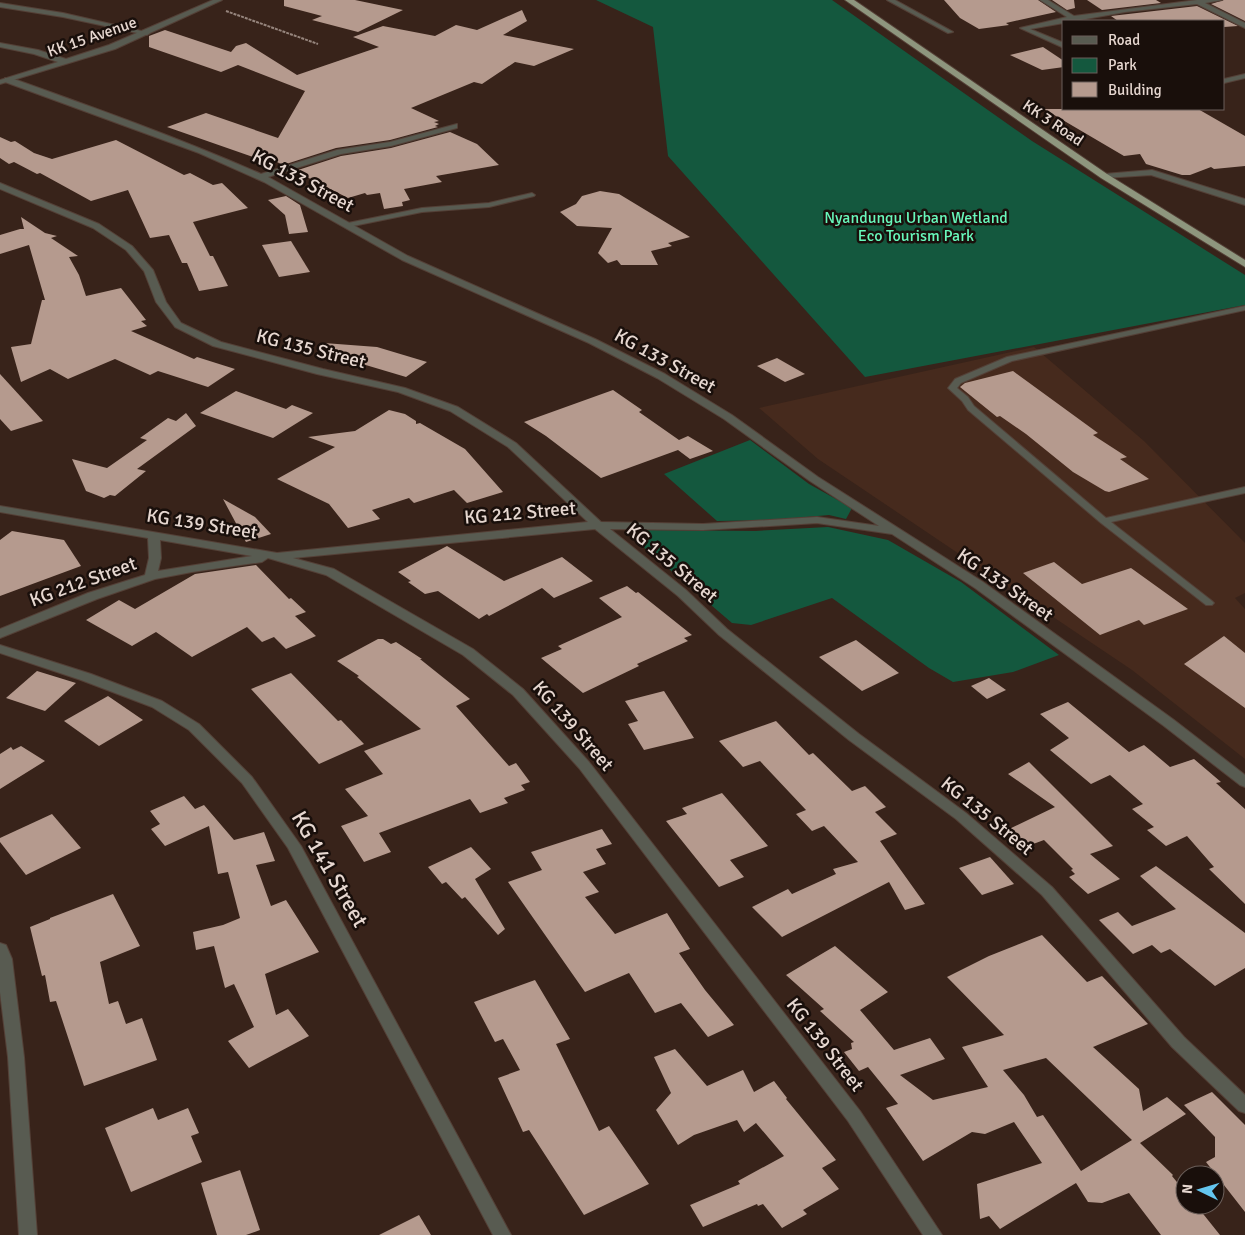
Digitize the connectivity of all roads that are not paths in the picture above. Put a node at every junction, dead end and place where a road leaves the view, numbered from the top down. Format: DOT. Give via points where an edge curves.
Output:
graph roads {
  1 [pos="219,0"];
  2 [pos="849,0"];
  3 [pos="890,0"];
  4 [pos="1043,0"];
  5 [pos="1219,0"];
  6 [pos="1195,1"];
  7 [pos="18,4"];
  8 [pos="0,5"];
  9 [pos="1072,18"];
  10 [pos="1077,20"];
  11 [pos="1245,26"];
  12 [pos="950,32"];
  13 [pos="147,33"];
  14 [pos="1062,45"];
  15 [pos="1,46"];
  16 [pos="67,62"];
  17 [pos="1245,76"];
  18 [pos="4,81"];
  19 [pos="1225,81"];
  20 [pos="454,126"];
  21 [pos="1104,176"];
  22 [pos="260,177"];
  23 [pos="0,186"];
  24 [pos="532,195"];
  25 [pos="1245,202"];
  26 [pos="348,225"];
  27 [pos="1245,264"];
  28 [pos="1245,308"];
  29 [pos="1245,490"];
  30 [pos="0,509"];
  31 [pos="1104,521"];
  32 [pos="598,524"];
  33 [pos="895,532"];
  34 [pos="154,537"];
  35 [pos="274,556"];
  36 [pos="151,577"];
  37 [pos="1209,603"];
  38 [pos="0,634"];
  39 [pos="0,649"];
  40 [pos="1245,782"];
  41 [pos="0,949"];
  42 [pos="1245,1106"];
  43 [pos="28,1235"];
  44 [pos="502,1235"];
  45 [pos="933,1235"];
  1 -- 13 [label="street, KK 15 Avenue"];
  2 -- 21 [label="highway, KK 3 Road"];
  3 -- 12 [label="street"];
  4 -- 9 [label="street"];
  5 -- 6 [label="street"];
  6 -- 9 [label="street"];
  6 -- 11 [label="street"];
  7 -- 8 [label="street"];
  7 -- 13 [label="street"];
  9 -- 10 [label="street"];
  9 -- 14 [label="street" via="1023,28"];
  13 -- 16 [label="street, KK 15 Avenue"];
  15 -- 16 [label="street"];
  16 -- 18 [label="street, KK 15 Avenue"];
  17 -- 19 [label="street"];
  18 -- 22 [label="street, KG 133 Street" via="123,121"];
  20 -- 22 [label="street" via="391,144 340,152"];
  21 -- 25 [label="street" via="1152,172"];
  21 -- 27 [label="highway, KK 3 Road"];
  22 -- 26 [label="street, KG 133 Street"];
  23 -- 32 [label="street, KG 135 Street" via="96,226 129,248 148,270 161,302 178,325 217,344 401,390 454,409 512,445"];
  24 -- 26 [label="lane" via="489,205 422,210"];
  26 -- 33 [label="street, KG 133 Street" via="405,258 592,341 661,376 728,417"];
  28 -- 31 [label="lane" via="1010,359 958,381 952,388 971,408"];
  29 -- 31 [label="lane"];
  30 -- 34 [label="street, KG 139 Street"];
  31 -- 37 [label="lane"];
  32 -- 33 [label="street, KG 212 Street" via="703,528 817,520"];
  32 -- 35 [label="street, KG 212 Street"];
  32 -- 42 [label="street, KG 135 Street" via="682,593 723,632 854,737 961,816 1047,891 1178,1042"];
  33 -- 40 [label="street, KG 133 Street" via="979,585"];
  34 -- 35 [label="street, KG 139 Street"];
  34 -- 36 [label="street, KG 212 Street" via="155,558"];
  35 -- 36 [label="street, KG 212 Street"];
  35 -- 45 [label="street, KG 139 Street" via="330,572 468,652 518,692 584,765 854,1116"];
  36 -- 38 [label="street, KG 212 Street" via="87,598"];
  39 -- 44 [label="street, KG 141 Street" via="157,704 194,727 247,780 294,846"];
  41 -- 43 [label="street" via="16,1057"];
}
